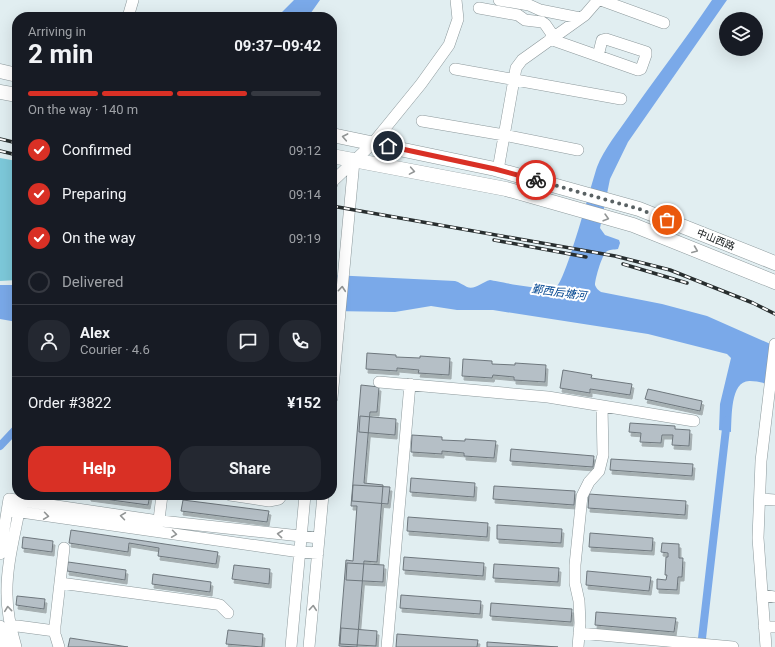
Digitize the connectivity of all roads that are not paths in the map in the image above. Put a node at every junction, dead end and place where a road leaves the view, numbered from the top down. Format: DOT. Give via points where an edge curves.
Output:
graph roads {
  1 [pos="133,0"];
  2 [pos="456,0"];
  3 [pos="499,0"];
  4 [pos="598,0"];
  5 [pos="601,0"];
  6 [pos="479,8"];
  7 [pos="129,12"];
  8 [pos="580,18"];
  9 [pos="664,23"];
  10 [pos="552,38"];
  11 [pos="598,56"];
  12 [pos="455,69"];
  13 [pos="0,71"];
  14 [pos="12,74"];
  15 [pos="513,80"];
  16 [pos="0,92"];
  17 [pos="12,94"];
  18 [pos="621,99"];
  19 [pos="422,122"];
  20 [pos="504,135"];
  21 [pos="337,136"];
  22 [pos="373,143"];
  23 [pos="578,150"];
  24 [pos="337,157"];
  25 [pos="354,161"];
  26 [pos="498,170"];
  27 [pos="337,177"];
  28 [pos="775,263"];
  29 [pos="775,282"];
  30 [pos="337,344"];
  31 [pos="775,344"];
  32 [pos="379,382"];
  33 [pos="410,384"];
  34 [pos="602,406"];
  35 [pos="694,421"];
  36 [pos="760,499"];
  37 [pos="12,500"];
  38 [pos="15,500"];
  39 [pos="161,500"];
  40 [pos="304,500"];
  41 [pos="323,500"];
  42 [pos="775,500"];
  43 [pos="21,501"];
  44 [pos="7,510"];
  45 [pos="19,512"];
  46 [pos="159,520"];
  47 [pos="301,537"];
  48 [pos="319,538"];
  49 [pos="64,548"];
  50 [pos="300,552"];
  51 [pos="318,553"];
  52 [pos="0,554"];
  53 [pos="60,583"];
  54 [pos="762,595"];
  55 [pos="775,598"];
  56 [pos="228,613"];
  57 [pos="5,625"];
  58 [pos="770,627"];
  59 [pos="55,630"];
  60 [pos="579,633"];
  61 [pos="5,647"];
  62 [pos="16,647"];
  63 [pos="59,647"];
  64 [pos="291,647"];
  65 [pos="309,647"];
  66 [pos="386,647"];
  67 [pos="578,647"];
  68 [pos="733,647"];
  69 [pos="766,647"];
  1 -- 7 [label="street"];
  2 -- 22 [label="street" via="458,19 449,45"];
  3 -- 8 [label="street"];
  4 -- 8 [label="street"];
  5 -- 9 [label="street"];
  6 -- 10 [label="street" via="542,22"];
  8 -- 10 [label="street"];
  10 -- 11 [label="street"];
  10 -- 15 [label="street" via="522,60 516,68"];
  12 -- 15 [label="street"];
  13 -- 14 [label="main road"];
  15 -- 18 [label="street"];
  15 -- 20 [label="street"];
  16 -- 17 [label="main road"];
  19 -- 20 [label="street"];
  20 -- 23 [label="street"];
  20 -- 26 [label="street"];
  22 -- 21 [label="main road, 中山西路, one-way"];
  22 -- 25 [label="street"];
  22 -- 26 [label="main road, 中山西路"];
  24 -- 25 [label="main road, 中山西路"];
  25 -- 27 [label="street"];
  25 -- 29 [label="main road, 中山西路, one-way" via="506,189 633,225"];
  30 -- 25 [label="street, one-way"];
  26 -- 28 [label="main road, 中山西路" via="639,209"];
  31 -- 36 [label="street" via="761,461"];
  32 -- 33 [label="street"];
  33 -- 34 [label="street" via="548,397"];
  33 -- 66 [label="street"];
  34 -- 35 [label="street"];
  34 -- 60 [label="street" via="603,455 599,471 589,482 582,496 575,566"];
  36 -- 42 [label="street"];
  36 -- 54 [label="street" via="758,538"];
  37 -- 44 [label="street" via="9,499"];
  38 -- 43 [label="street"];
  39 -- 46 [label="street"];
  40 -- 47 [label="street"];
  41 -- 48 [label="street"];
  43 -- 45 [label="street"];
  46 -- 43 [label="street, one-way"];
  44 -- 45 [label="street"];
  44 -- 52 [label="street"];
  45 -- 50 [label="street, one-way"];
  57 -- 45 [label="street, one-way" via="10,559"];
  47 -- 46 [label="street, one-way"];
  47 -- 48 [label="street"];
  47 -- 50 [label="street"];
  48 -- 51 [label="street"];
  49 -- 53 [label="street"];
  50 -- 51 [label="street"];
  50 -- 64 [label="street"];
  65 -- 51 [label="street, one-way"];
  53 -- 56 [label="street" via="217,599"];
  53 -- 59 [label="street"];
  54 -- 55 [label="street"];
  54 -- 58 [label="street"];
  57 -- 59 [label="street"];
  57 -- 61 [label="street"];
  57 -- 62 [label="street"];
  58 -- 69 [label="street"];
  59 -- 63 [label="street"];
  60 -- 67 [label="street"];
  60 -- 68 [label="street"];
}
